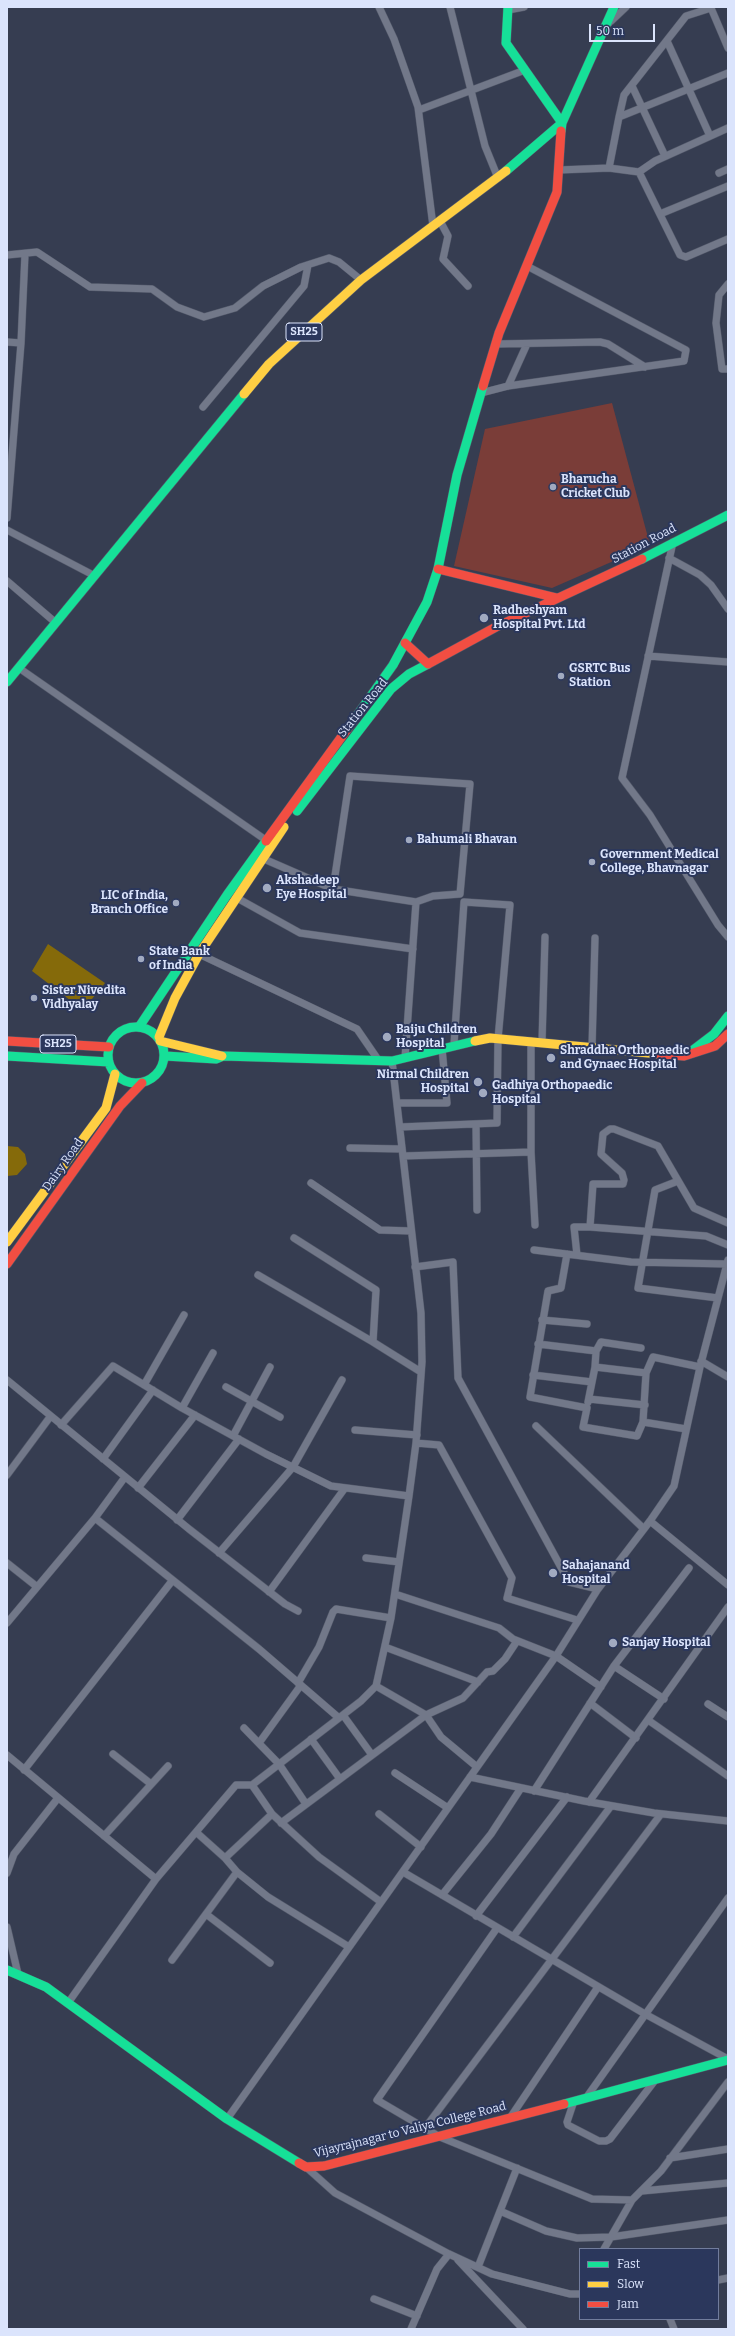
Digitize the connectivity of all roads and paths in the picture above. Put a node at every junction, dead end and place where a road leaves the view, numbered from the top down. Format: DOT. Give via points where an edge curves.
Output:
graph roads {
  1 [pos="379,7"];
  2 [pos="450,7"];
  3 [pos="524,7"];
  4 [pos="614,7"];
  5 [pos="626,7"];
  6 [pos="508,8"];
  7 [pos="604,28"];
  8 [pos="667,41"];
  9 [pos="728,48"];
  10 [pos="525,70"];
  11 [pos="728,73"];
  12 [pos="632,86"];
  13 [pos="688,88"];
  14 [pos="472,90"];
  15 [pos="642,107"];
  16 [pos="419,110"];
  17 [pos="620,117"];
  18 [pos="562,124"];
  19 [pos="728,128"];
  20 [pos="710,136"];
  21 [pos="666,156"];
  22 [pos="610,168"];
  23 [pos="728,169"];
  24 [pos="559,170"];
  25 [pos="639,172"];
  26 [pos="720,173"];
  27 [pos="498,178"];
  28 [pos="728,186"];
  29 [pos="660,214"];
  30 [pos="436,224"];
  31 [pos="728,239"];
  32 [pos="25,254"];
  33 [pos="7,255"];
  34 [pos="308,265"];
  35 [pos="527,266"];
  36 [pos="361,280"];
  37 [pos="728,284"];
  38 [pos="468,286"];
  39 [pos="7,342"];
  40 [pos="21,343"];
  41 [pos="496,344"];
  42 [pos="527,344"];
  43 [pos="645,367"];
  44 [pos="728,369"];
  45 [pos="508,386"];
  46 [pos="481,393"];
  47 [pos="203,407"];
  48 [pos="728,515"];
  49 [pos="7,518"];
  50 [pos="7,530"];
  51 [pos="673,542"];
  52 [pos="669,558"];
  53 [pos="438,569"];
  54 [pos="95,576"];
  55 [pos="7,581"];
  56 [pos="557,598"];
  57 [pos="728,609"];
  58 [pos="56,623"];
  59 [pos="405,643"];
  60 [pos="648,656"];
  61 [pos="728,662"];
  62 [pos="428,664"];
  63 [pos="19,668"];
  64 [pos="7,682"];
  65 [pos="270,843"];
  66 [pos="264,859"];
  67 [pos="333,889"];
  68 [pos="237,898"];
  69 [pos="416,902"];
  70 [pos="545,937"];
  71 [pos="595,938"];
  72 [pos="728,938"];
  73 [pos="413,949"];
  74 [pos="199,954"];
  75 [pos="728,1016"];
  76 [pos="139,1027"];
  77 [pos="728,1034"];
  78 [pos="160,1039"];
  79 [pos="498,1039"];
  80 [pos="7,1041"];
  81 [pos="531,1041"];
  82 [pos="542,1042"];
  83 [pos="454,1044"];
  84 [pos="109,1047"];
  85 [pos="592,1047"];
  86 [pos="442,1048"];
  87 [pos="7,1056"];
  88 [pos="164,1056"];
  89 [pos="223,1056"];
  90 [pos="684,1056"];
  91 [pos="405,1058"];
  92 [pos="379,1061"];
  93 [pos="392,1061"];
  94 [pos="108,1062"];
  95 [pos="115,1074"];
  96 [pos="142,1083"];
  97 [pos="397,1103"];
  98 [pos="476,1124"];
  99 [pos="400,1127"];
  100 [pos="350,1148"];
  101 [pos="403,1152"];
  102 [pos="531,1152"];
  103 [pos="476,1154"];
  104 [pos="678,1181"];
  105 [pos="310,1183"];
  106 [pos="477,1210"];
  107 [pos="728,1223"];
  108 [pos="535,1225"];
  109 [pos="590,1227"];
  110 [pos="412,1231"];
  111 [pos="647,1231"];
  112 [pos="294,1238"];
  113 [pos="7,1242"];
  114 [pos="728,1245"];
  115 [pos="534,1250"];
  116 [pos="567,1254"];
  117 [pos="577,1255"];
  118 [pos="642,1262"];
  119 [pos="728,1262"];
  120 [pos="7,1264"];
  121 [pos="416,1267"];
  122 [pos="258,1275"];
  123 [pos="718,1298"];
  124 [pos="184,1315"];
  125 [pos="542,1320"];
  126 [pos="587,1324"];
  127 [pos="373,1342"];
  128 [pos="538,1344"];
  129 [pos="641,1348"];
  130 [pos="596,1351"];
  131 [pos="213,1353"];
  132 [pos="700,1364"];
  133 [pos="270,1367"];
  134 [pos="595,1367"];
  135 [pos="421,1372"];
  136 [pos="646,1373"];
  137 [pos="533,1375"];
  138 [pos="728,1377"];
  139 [pos="342,1380"];
  140 [pos="8,1382"];
  141 [pos="592,1382"];
  142 [pos="144,1385"];
  143 [pos="226,1387"];
  144 [pos="153,1390"];
  145 [pos="588,1398"];
  146 [pos="252,1402"];
  147 [pos="645,1405"];
  148 [pos="182,1408"];
  149 [pos="587,1408"];
  150 [pos="195,1415"];
  151 [pos="50,1417"];
  152 [pos="280,1417"];
  153 [pos="643,1422"];
  154 [pos="61,1426"];
  155 [pos="536,1426"];
  156 [pos="686,1429"];
  157 [pos="356,1430"];
  158 [pos="236,1437"];
  159 [pos="417,1439"];
  160 [pos="102,1459"];
  161 [pos="293,1467"];
  162 [pos="7,1475"];
  163 [pos="125,1477"];
  164 [pos="138,1488"];
  165 [pos="345,1488"];
  166 [pos="409,1496"];
  167 [pos="95,1518"];
  168 [pos="178,1520"];
  169 [pos="650,1521"];
  170 [pos="644,1529"];
  171 [pos="219,1553"];
  172 [pos="366,1558"];
  173 [pos="399,1562"];
  174 [pos="7,1563"];
  175 [pos="689,1568"];
  176 [pos="172,1581"];
  177 [pos="728,1585"];
  178 [pos="36,1586"];
  179 [pos="598,1589"];
  180 [pos="269,1592"];
  181 [pos="395,1594"];
  182 [pos="728,1607"];
  183 [pos="298,1611"];
  184 [pos="391,1618"];
  185 [pos="577,1620"];
  186 [pos="7,1623"];
  187 [pos="517,1641"];
  188 [pos="385,1647"];
  189 [pos="556,1656"];
  190 [pos="614,1666"];
  191 [pos="478,1682"];
  192 [pos="300,1684"];
  193 [pos="376,1686"];
  194 [pos="601,1687"];
  195 [pos="664,1699"];
  196 [pos="590,1703"];
  197 [pos="708,1704"];
  198 [pos="341,1716"];
  199 [pos="426,1716"];
  200 [pos="728,1717"];
  201 [pos="648,1720"];
  202 [pos="244,1728"];
  203 [pos="636,1738"];
  204 [pos="311,1740"];
  205 [pos="259,1743"];
  206 [pos="113,1754"];
  207 [pos="7,1755"];
  208 [pos="372,1755"];
  209 [pos="279,1764"];
  210 [pos="168,1766"];
  211 [pos="477,1767"];
  212 [pos="24,1770"];
  213 [pos="395,1773"];
  214 [pos="728,1776"];
  215 [pos="470,1777"];
  216 [pos="340,1779"];
  217 [pos="151,1784"];
  218 [pos="252,1785"];
  219 [pos="521,1788"];
  220 [pos="534,1791"];
  221 [pos="567,1797"];
  222 [pos="58,1798"];
  223 [pos="589,1802"];
  224 [pos="306,1804"];
  225 [pos="611,1806"];
  226 [pos="448,1808"];
  227 [pos="272,1814"];
  228 [pos="379,1814"];
  229 [pos="661,1814"];
  230 [pos="728,1821"];
  231 [pos="281,1822"];
  232 [pos="196,1832"];
  233 [pos="104,1836"];
  234 [pos="420,1847"];
  235 [pos="225,1858"];
  236 [pos="237,1872"];
  237 [pos="403,1872"];
  238 [pos="7,1873"];
  239 [pos="156,1879"];
  240 [pos="442,1896"];
  241 [pos="728,1898"];
  242 [pos="381,1902"];
  243 [pos="206,1914"];
  244 [pos="476,1916"];
  245 [pos="7,1927"];
  246 [pos="497,1928"];
  247 [pos="513,1937"];
  248 [pos="349,1948"];
  249 [pos="552,1959"];
  250 [pos="172,1960"];
  251 [pos="270,1963"];
  252 [pos="7,1970"];
  253 [pos="18,1974"];
  254 [pos="598,1987"];
  255 [pos="68,2003"];
  256 [pos="645,2014"];
  257 [pos="728,2059"];
  258 [pos="656,2079"];
  259 [pos="728,2082"];
  260 [pos="586,2098"];
  261 [pos="574,2101"];
  262 [pos="510,2118"];
  263 [pos="227,2119"];
  264 [pos="425,2128"];
  265 [pos="440,2137"];
  266 [pos="728,2149"];
  267 [pos="670,2158"];
  268 [pos="306,2167"];
  269 [pos="517,2168"];
  270 [pos="728,2183"];
  271 [pos="642,2191"];
  272 [pos="632,2200"];
  273 [pos="500,2211"];
  274 [pos="728,2220"];
  275 [pos="611,2237"];
  276 [pos="605,2248"];
  277 [pos="452,2255"];
  278 [pos="478,2267"];
  279 [pos="579,2293"];
  280 [pos="374,2299"];
  281 [pos="417,2316"];
  282 [pos="411,2329"];
  283 [pos="523,2329"];
  1 -- 16 [label="street" via="394,39"];
  2 -- 14 [label="street"];
  3 -- 6 [label="street"];
  4 -- 7 [label="main road, SH25"];
  5 -- 7 [label="street"];
  6 -- 10 [label="main road" via="506,43"];
  7 -- 18 [label="main road, SH25"];
  8 -- 9 [label="street" via="686,16 712,8"];
  8 -- 12 [label="street"];
  8 -- 13 [label="street"];
  10 -- 14 [label="street"];
  10 -- 18 [label="main road"];
  11 -- 13 [label="street"];
  12 -- 15 [label="street"];
  12 -- 17 [label="street" via="624,95"];
  13 -- 15 [label="street"];
  13 -- 20 [label="street"];
  14 -- 16 [label="street"];
  14 -- 27 [label="street" via="485,146"];
  15 -- 17 [label="street"];
  15 -- 21 [label="street"];
  16 -- 30 [label="street"];
  17 -- 22 [label="street"];
  18 -- 24 [label="main road"];
  18 -- 27 [label="main road, SH25"];
  19 -- 20 [label="street"];
  20 -- 21 [label="street"];
  21 -- 25 [label="street"];
  22 -- 24 [label="street"];
  22 -- 25 [label="street"];
  23 -- 26 [label="street"];
  24 -- 35 [label="main road" via="557,192"];
  25 -- 29 [label="street"];
  27 -- 30 [label="main road, SH25"];
  28 -- 29 [label="street"];
  29 -- 31 [label="street" via="683,257"];
  30 -- 36 [label="main road, SH25"];
  30 -- 38 [label="street" via="448,236 443,259"];
  32 -- 33 [label="street"];
  32 -- 34 [label="street" via="37,252 90,287 152,289 177,307 204,317 235,308 263,286"];
  32 -- 40 [label="street"];
  34 -- 36 [label="street" via="329,258 334,259"];
  34 -- 47 [label="street" via="304,286"];
  35 -- 41 [label="main road"];
  35 -- 43 [label="street" via="686,350 684,361"];
  36 -- 54 [label="main road, SH25" via="269,364"];
  37 -- 44 [label="street" via="719,295 716,323 722,369"];
  39 -- 40 [label="street"];
  40 -- 49 [label="street"];
  41 -- 42 [label="street"];
  41 -- 46 [label="main road"];
  42 -- 43 [label="street" via="604,342"];
  42 -- 45 [label="street"];
  43 -- 45 [label="street"];
  45 -- 46 [label="street"];
  46 -- 53 [label="main road" via="457,475"];
  48 -- 51 [label="main road, Station Road"];
  50 -- 54 [label="street"];
  51 -- 52 [label="street"];
  51 -- 56 [label="main road, Station Road" via="617,572"];
  52 -- 57 [label="street" via="705,580"];
  52 -- 60 [label="street"];
  53 -- 56 [label="main road"];
  53 -- 59 [label="main road" via="426,602"];
  54 -- 58 [label="main road, SH25"];
  55 -- 58 [label="street"];
  56 -- 62 [label="main road, Station Road"];
  58 -- 63 [label="main road, SH25"];
  59 -- 62 [label="main road"];
  59 -- 65 [label="main road" via="393,665"];
  60 -- 61 [label="street"];
  60 -- 72 [label="street" via="622,778 650,815 718,926"];
  62 -- 65 [label="main road, Station Road" via="409,674 391,689"];
  63 -- 64 [label="main road, SH25"];
  63 -- 65 [label="street"];
  65 -- 66 [label="main road, Station Road"];
  65 -- 76 [label="main road" via="226,894"];
  66 -- 67 [label="street"];
  66 -- 68 [label="main road, Station Road"];
  67 -- 69 [label="street"];
  67 -- 69 [label="street" via="350,776 470,784 460,894 433,896"];
  68 -- 73 [label="street" via="300,933"];
  68 -- 74 [label="main road, Station Road"];
  69 -- 73 [label="street"];
  70 -- 82 [label="street"];
  71 -- 85 [label="street"];
  73 -- 91 [label="street"];
  74 -- 78 [label="main road, Station Road" via="174,998"];
  74 -- 92 [label="street" via="356,1030"];
  75 -- 90 [label="main road" via="714,1034"];
  76 -- 78 [label="main road"];
  76 -- 84 [label="main road" via="120,1032"];
  77 -- 90 [label="main road" via="715,1046"];
  78 -- 88 [label="main road"];
  78 -- 89 [label="main road"];
  79 -- 81 [label="main road"];
  79 -- 83 [label="main road"];
  79 -- 83 [label="street" via="510,905 464,902"];
  79 -- 98 [label="street" via="497,1124"];
  80 -- 84 [label="main road, SH25"];
  81 -- 82 [label="main road"];
  81 -- 102 [label="street"];
  82 -- 85 [label="main road"];
  83 -- 86 [label="main road"];
  84 -- 94 [label="main road"];
  85 -- 90 [label="main road"];
  86 -- 91 [label="main road"];
  86 -- 97 [label="street" via="447,1103"];
  87 -- 94 [label="main road"];
  88 -- 89 [label="main road" via="216,1059"];
  88 -- 96 [label="main road" via="158,1074"];
  89 -- 92 [label="main road"];
  91 -- 93 [label="main road"];
  92 -- 93 [label="main road"];
  93 -- 97 [label="street"];
  94 -- 95 [label="main road"];
  95 -- 96 [label="main road" via="132,1083"];
  95 -- 113 [label="main road, Dairy Road" via="106,1108"];
  96 -- 120 [label="main road, Dairy Road" via="120,1106"];
  97 -- 99 [label="street"];
  98 -- 99 [label="street"];
  98 -- 103 [label="street"];
  99 -- 101 [label="street"];
  100 -- 101 [label="street"];
  101 -- 103 [label="street"];
  101 -- 110 [label="street"];
  102 -- 103 [label="street"];
  102 -- 108 [label="street"];
  103 -- 106 [label="street"];
  104 -- 107 [label="street" via="694,1208"];
  104 -- 109 [label="street" via="658,1146 610,1129 603,1134 601,1154 622,1173 624,1180 622,1184 593,1184"];
  104 -- 111 [label="street" via="655,1190"];
  105 -- 110 [label="street" via="380,1230"];
  109 -- 111 [label="street"];
  109 -- 117 [label="street" via="574,1227"];
  110 -- 121 [label="street"];
  111 -- 114 [label="street" via="706,1236"];
  111 -- 118 [label="street"];
  112 -- 127 [label="street" via="376,1290"];
  115 -- 116 [label="street"];
  116 -- 117 [label="street"];
  116 -- 125 [label="street" via="561,1288 548,1291"];
  117 -- 118 [label="street"];
  118 -- 119 [label="street"];
  118 -- 123 [label="street" via="638,1288"];
  119 -- 123 [label="street"];
  121 -- 135 [label="street" via="421,1313"];
  121 -- 179 [label="street" via="453,1262 458,1378 569,1582"];
  122 -- 127 [label="street"];
  123 -- 132 [label="street"];
  124 -- 142 [label="street"];
  125 -- 126 [label="street"];
  125 -- 128 [label="street"];
  127 -- 135 [label="street"];
  128 -- 130 [label="street"];
  128 -- 137 [label="street"];
  129 -- 130 [label="street" via="600,1342"];
  130 -- 134 [label="street"];
  131 -- 148 [label="street"];
  132 -- 136 [label="street" via="653,1357"];
  132 -- 138 [label="street"];
  132 -- 156 [label="street"];
  133 -- 146 [label="street"];
  134 -- 136 [label="street"];
  134 -- 141 [label="street"];
  135 -- 159 [label="street"];
  136 -- 147 [label="street"];
  137 -- 141 [label="street"];
  137 -- 149 [label="street" via="530,1397"];
  139 -- 161 [label="street"];
  140 -- 151 [label="street"];
  141 -- 145 [label="street"];
  142 -- 144 [label="street"];
  142 -- 154 [label="street" via="113,1366"];
  143 -- 146 [label="street"];
  144 -- 148 [label="street"];
  144 -- 160 [label="street"];
  145 -- 147 [label="street"];
  145 -- 149 [label="street"];
  146 -- 152 [label="street"];
  146 -- 158 [label="street"];
  147 -- 153 [label="street"];
  148 -- 150 [label="street"];
  149 -- 153 [label="street" via="583,1427 637,1436"];
  150 -- 158 [label="street"];
  150 -- 164 [label="street"];
  151 -- 154 [label="street"];
  151 -- 162 [label="street"];
  153 -- 156 [label="street"];
  154 -- 160 [label="street"];
  155 -- 170 [label="street"];
  156 -- 169 [label="street" via="674,1486"];
  157 -- 159 [label="street"];
  158 -- 161 [label="street"];
  158 -- 168 [label="street"];
  159 -- 166 [label="street"];
  159 -- 185 [label="street" via="439,1445 512,1578 507,1598"];
  160 -- 163 [label="street"];
  161 -- 165 [label="street" via="331,1486"];
  161 -- 171 [label="street"];
  163 -- 164 [label="street"];
  163 -- 167 [label="street"];
  164 -- 168 [label="street"];
  165 -- 166 [label="street"];
  165 -- 180 [label="street"];
  166 -- 173 [label="street"];
  167 -- 176 [label="street"];
  167 -- 178 [label="street"];
  168 -- 171 [label="street"];
  169 -- 170 [label="street"];
  169 -- 177 [label="street"];
  170 -- 179 [label="street"];
  171 -- 180 [label="street"];
  172 -- 173 [label="street"];
  173 -- 181 [label="street"];
  174 -- 178 [label="street"];
  175 -- 190 [label="street"];
  176 -- 192 [label="street"];
  176 -- 212 [label="street"];
  178 -- 186 [label="street"];
  179 -- 185 [label="street"];
  180 -- 183 [label="street"];
  181 -- 184 [label="street"];
  181 -- 187 [label="street" via="499,1628"];
  182 -- 195 [label="street"];
  184 -- 188 [label="street"];
  184 -- 192 [label="street" via="336,1609"];
  185 -- 189 [label="street"];
  187 -- 189 [label="street"];
  187 -- 191 [label="street" via="505,1659"];
  188 -- 191 [label="street"];
  188 -- 193 [label="street"];
  189 -- 194 [label="street"];
  189 -- 211 [label="street"];
  190 -- 194 [label="street"];
  190 -- 195 [label="street"];
  191 -- 199 [label="street" via="464,1698"];
  192 -- 198 [label="street"];
  192 -- 205 [label="street"];
  193 -- 198 [label="street"];
  193 -- 199 [label="street"];
  194 -- 196 [label="street"];
  195 -- 201 [label="street"];
  196 -- 203 [label="street"];
  196 -- 220 [label="street"];
  197 -- 200 [label="street"];
  198 -- 204 [label="street"];
  198 -- 208 [label="street"];
  199 -- 208 [label="street"];
  199 -- 211 [label="street" via="441,1737"];
  201 -- 203 [label="street"];
  201 -- 214 [label="street"];
  202 -- 205 [label="street"];
  203 -- 223 [label="street"];
  204 -- 209 [label="street"];
  204 -- 216 [label="street"];
  205 -- 209 [label="street"];
  206 -- 217 [label="street"];
  207 -- 212 [label="street"];
  208 -- 216 [label="street"];
  209 -- 218 [label="street"];
  209 -- 224 [label="street"];
  210 -- 217 [label="street"];
  211 -- 215 [label="street"];
  212 -- 222 [label="street"];
  213 -- 226 [label="street"];
  215 -- 219 [label="street"];
  215 -- 226 [label="street"];
  216 -- 224 [label="street"];
  217 -- 233 [label="street"];
  218 -- 227 [label="street"];
  218 -- 232 [label="street" via="236,1785"];
  219 -- 220 [label="street"];
  219 -- 240 [label="street" via="492,1834"];
  220 -- 221 [label="street"];
  221 -- 223 [label="street"];
  221 -- 244 [label="street"];
  222 -- 233 [label="street"];
  222 -- 238 [label="street" via="14,1854"];
  223 -- 225 [label="street"];
  224 -- 231 [label="street"];
  225 -- 229 [label="street"];
  225 -- 247 [label="street"];
  226 -- 234 [label="street"];
  227 -- 231 [label="street"];
  227 -- 235 [label="street"];
  228 -- 234 [label="street"];
  229 -- 230 [label="street"];
  229 -- 249 [label="street"];
  231 -- 242 [label="street" via="319,1858"];
  232 -- 235 [label="street"];
  232 -- 239 [label="street"];
  233 -- 239 [label="street"];
  234 -- 237 [label="street"];
  235 -- 236 [label="street"];
  236 -- 243 [label="street"];
  236 -- 248 [label="street" via="268,1897"];
  237 -- 240 [label="street"];
  237 -- 242 [label="street"];
  239 -- 255 [label="street"];
  240 -- 244 [label="street"];
  241 -- 256 [label="street"];
  242 -- 248 [label="street"];
  243 -- 250 [label="street"];
  243 -- 251 [label="street"];
  244 -- 246 [label="street"];
  245 -- 253 [label="street"];
  246 -- 247 [label="street"];
  246 -- 264 [label="street" via="377,2100"];
  247 -- 249 [label="street"];
  248 -- 263 [label="street"];
  249 -- 254 [label="street"];
  249 -- 264 [label="street"];
  252 -- 253 [label="main road, Vijayrajnagar to Valiya College Road"];
  253 -- 255 [label="main road, Vijayrajnagar to Valiya College Road" via="46,1986"];
  254 -- 256 [label="street"];
  254 -- 262 [label="street"];
  255 -- 263 [label="main road, Vijayrajnagar to Valiya College Road"];
  256 -- 257 [label="street"];
  256 -- 260 [label="street"];
  257 -- 258 [label="main road, Vijayrajnagar to Valiya College Road"];
  258 -- 260 [label="main road, Vijayrajnagar to Valiya College Road"];
  258 -- 261 [label="street" via="606,2141 600,2141 568,2125"];
  259 -- 267 [label="street"];
  260 -- 261 [label="main road, Vijayrajnagar to Valiya College Road"];
  261 -- 262 [label="main road, Vijayrajnagar to Valiya College Road"];
  262 -- 265 [label="main road, Vijayrajnagar to Valiya College Road"];
  263 -- 268 [label="main road, Vijayrajnagar to Valiya College Road"];
  264 -- 265 [label="street"];
  265 -- 268 [label="main road, Vijayrajnagar to Valiya College Road" via="324,2166"];
  265 -- 269 [label="street"];
  266 -- 267 [label="street"];
  267 -- 271 [label="street"];
  268 -- 277 [label="street" via="335,2192"];
  269 -- 272 [label="street" via="592,2199"];
  269 -- 273 [label="street"];
  270 -- 271 [label="street"];
  271 -- 272 [label="street"];
  272 -- 275 [label="street"];
  273 -- 275 [label="street" via="546,2231 577,2238"];
  273 -- 278 [label="street"];
  274 -- 275 [label="street"];
  275 -- 276 [label="street"];
  277 -- 278 [label="street"];
  277 -- 281 [label="street" via="438,2269"];
  277 -- 283 [label="street"];
  278 -- 279 [label="street" via="492,2274 570,2294"];
  280 -- 281 [label="street"];
  281 -- 282 [label="street"];
}
